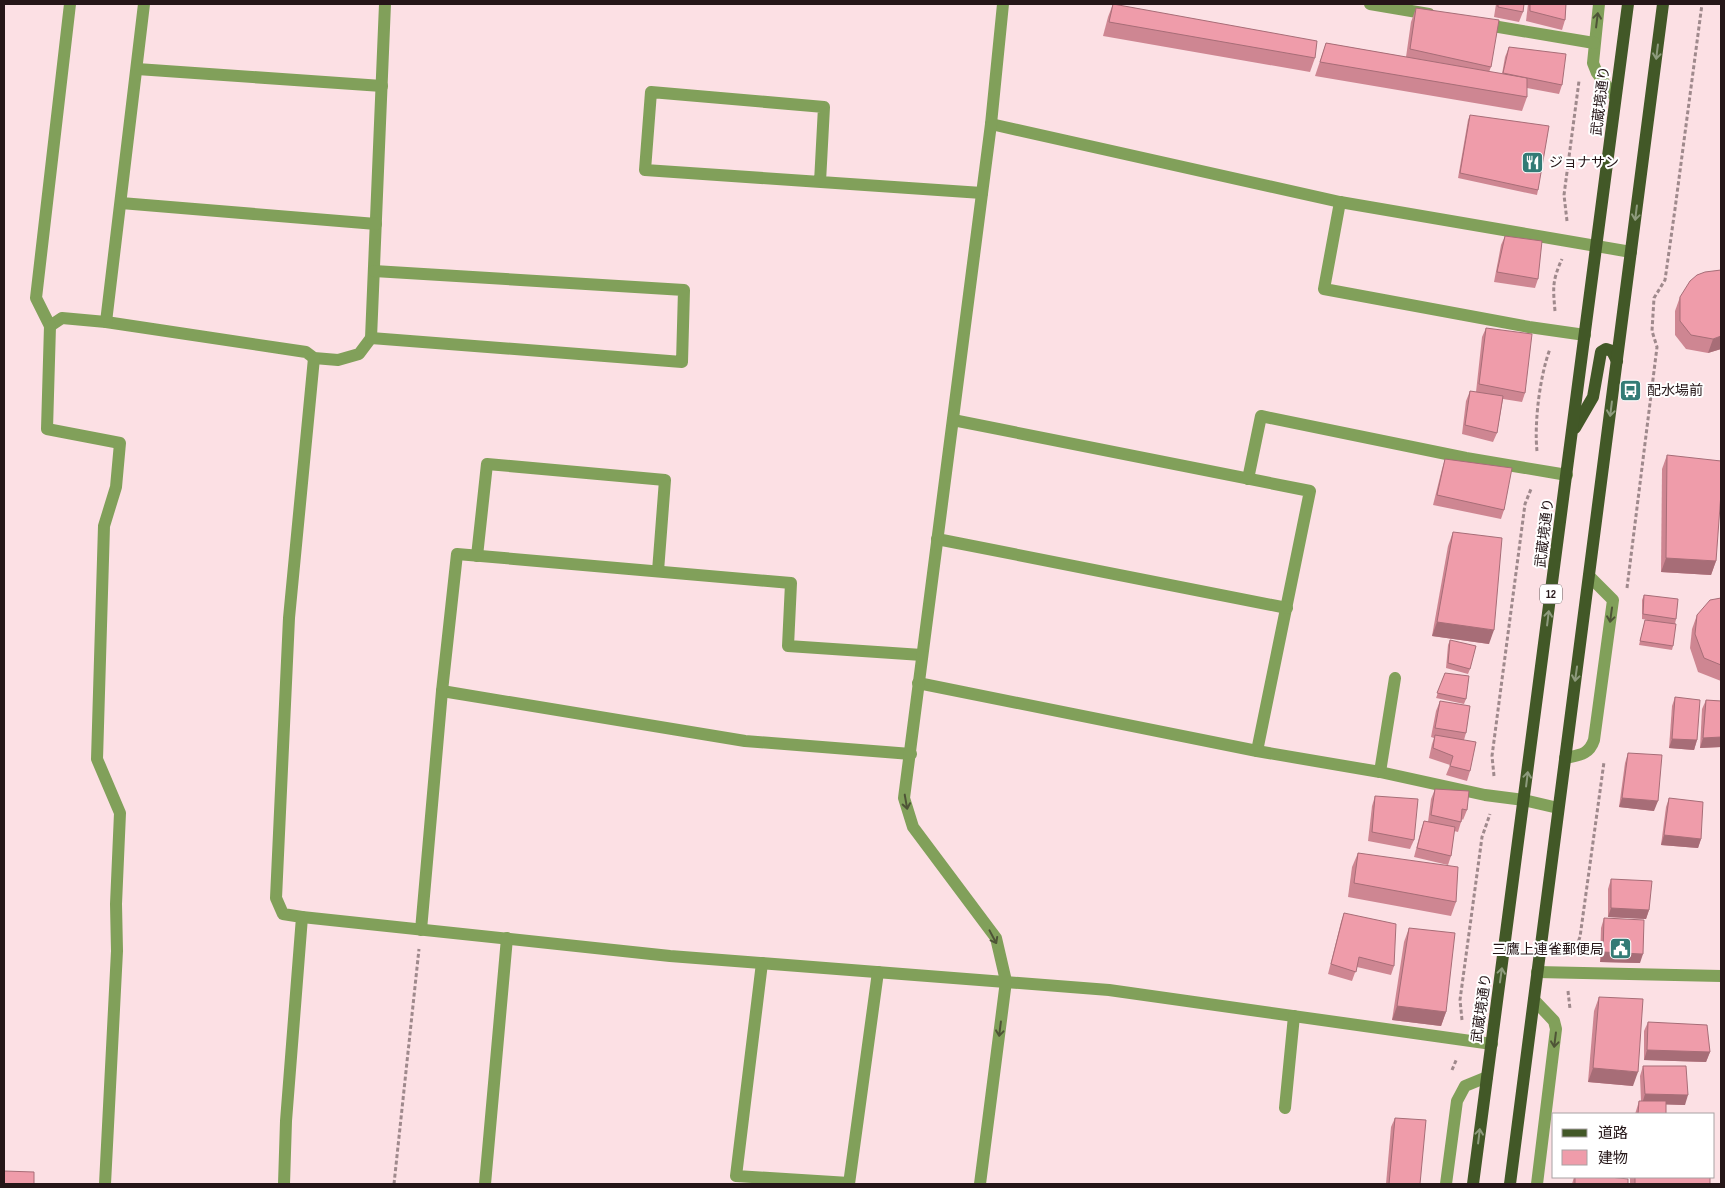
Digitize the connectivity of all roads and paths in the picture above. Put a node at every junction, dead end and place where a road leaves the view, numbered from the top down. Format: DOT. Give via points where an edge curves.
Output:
graph roads {
  1 [pos="70,4"];
  2 [pos="144,4"];
  3 [pos="385,4"];
  4 [pos="1003,4"];
  5 [pos="1370,4"];
  6 [pos="1599,4"];
  7 [pos="1628,4"];
  8 [pos="1663,4"];
  9 [pos="1702,4"];
  10 [pos="1437,16"];
  11 [pos="1466,21"];
  12 [pos="1594,43"];
  13 [pos="137,69"];
  14 [pos="1579,79"];
  15 [pos="382,86"];
  16 [pos="1616,97"];
  17 [pos="991,124"];
  18 [pos="820,182"];
  19 [pos="982,193"];
  20 [pos="1340,202"];
  21 [pos="121,203"];
  22 [pos="376,224"];
  23 [pos="1568,230"];
  24 [pos="1596,246"];
  25 [pos="1631,252"];
  26 [pos="1565,253"];
  27 [pos="374,271"];
  28 [pos="1556,312"];
  29 [pos="106,322"];
  30 [pos="50,326"];
  31 [pos="1585,335"];
  32 [pos="371,338"];
  33 [pos="1551,347"];
  34 [pos="314,358"];
  35 [pos="1617,362"];
  36 [pos="953,420"];
  37 [pos="1572,435"];
  38 [pos="1538,460"];
  39 [pos="1567,475"];
  40 [pos="1248,479"];
  41 [pos="1532,488"];
  42 [pos="937,539"];
  43 [pos="477,556"];
  44 [pos="658,571"];
  45 [pos="1590,576"];
  46 [pos="1626,594"];
  47 [pos="1287,608"];
  48 [pos="922,655"];
  49 [pos="1395,678"];
  50 [pos="918,683"];
  51 [pos="442,691"];
  52 [pos="1257,751"];
  53 [pos="911,754"];
  54 [pos="1565,758"];
  55 [pos="1604,758"];
  56 [pos="1380,772"];
  57 [pos="1494,779"];
  58 [pos="1524,800"];
  59 [pos="1558,808"];
  60 [pos="1490,813"];
  61 [pos="302,918"];
  62 [pos="421,930"];
  63 [pos="507,938"];
  64 [pos="1573,955"];
  65 [pos="762,963"];
  66 [pos="878,972"];
  67 [pos="1538,972"];
  68 [pos="1721,976"];
  69 [pos="1006,981"];
  70 [pos="1534,1000"];
  71 [pos="1294,1016"];
  72 [pos="1463,1023"];
  73 [pos="1492,1044"];
  74 [pos="1487,1078"];
  75 [pos="1285,1108"];
  76 [pos="105,1184"];
  77 [pos="284,1184"];
  78 [pos="394,1184"];
  79 [pos="485,1184"];
  80 [pos="849,1184"];
  81 [pos="980,1184"];
  82 [pos="1446,1184"];
  83 [pos="1473,1184"];
  84 [pos="1510,1184"];
  85 [pos="1537,1184"];
  1 -- 30 [label="street" via="36,298"];
  2 -- 13 [label="street"];
  3 -- 15 [label="street"];
  4 -- 17 [label="street"];
  5 -- 10 [label="street"];
  12 -- 6 [label="street, one-way"];
  7 -- 16 [label="main road, 武蔵境通り / 12"];
  8 -- 25 [label="main road, one-way"];
  9 -- 46 [label="path" via="1676,210 1664,280 1654,298 1652,331 1657,347"];
  11 -- 12 [label="street"];
  12 -- 16 [label="street" via="1593,63"];
  13 -- 15 [label="street"];
  13 -- 21 [label="street"];
  14 -- 23 [label="path" via="1564,195"];
  15 -- 22 [label="street"];
  16 -- 24 [label="main road, 武蔵境通り / 12"];
  17 -- 19 [label="street"];
  17 -- 20 [label="street"];
  18 -- 18 [label="street" via="645,170 651,92 824,108"];
  18 -- 19 [label="street"];
  19 -- 36 [label="street"];
  20 -- 24 [label="street"];
  20 -- 31 [label="street" via="1324,289"];
  21 -- 22 [label="street"];
  21 -- 29 [label="street"];
  22 -- 27 [label="street"];
  24 -- 25 [label="street"];
  24 -- 31 [label="main road, 武蔵境通り / 12"];
  25 -- 35 [label="main road"];
  26 -- 28 [label="path" via="1553,285"];
  27 -- 32 [label="street"];
  27 -- 32 [label="street" via="684,290 682,362"];
  29 -- 30 [label="street" via="62,318"];
  29 -- 34 [label="street" via="306,352"];
  30 -- 76 [label="street" via="47,429 120,443 116,487 104,526 97,759 120,813 117,951"];
  31 -- 37 [label="main road, 武蔵境通り / 12"];
  32 -- 34 [label="street" via="359,354 338,360"];
  33 -- 38 [label="path" via="1545,362 1535,432"];
  34 -- 61 [label="street" via="289,618 276,898 283,914"];
  35 -- 37 [label="main road" via="1612,351 1606,348 1601,352 1593,397"];
  35 -- 45 [label="main road, one-way"];
  36 -- 40 [label="street"];
  36 -- 42 [label="street"];
  37 -- 39 [label="main road, 武蔵境通り / 12"];
  39 -- 40 [label="street" via="1261,416"];
  58 -- 39 [label="main road, 武蔵境通り / 12, one-way"];
  40 -- 47 [label="street" via="1310,492"];
  41 -- 57 [label="path" via="1525,504 1497,717 1492,756"];
  42 -- 47 [label="street"];
  42 -- 48 [label="street"];
  43 -- 44 [label="street"];
  43 -- 44 [label="street" via="487,464 665,480"];
  43 -- 51 [label="street" via="457,554"];
  44 -- 48 [label="street" via="791,583 788,646"];
  45 -- 54 [label="main road, one-way"];
  45 -- 54 [label="street, one-way" via="1614,600 1592,747 1588,752"];
  47 -- 52 [label="street"];
  48 -- 50 [label="street"];
  49 -- 56 [label="street"];
  50 -- 52 [label="street"];
  50 -- 53 [label="street"];
  51 -- 53 [label="street" via="744,741"];
  51 -- 62 [label="street"];
  52 -- 56 [label="street"];
  53 -- 69 [label="street, one-way" via="904,798 913,827 996,938"];
  54 -- 59 [label="main road"];
  55 -- 64 [label="path" via="1580,937"];
  56 -- 58 [label="street"];
  58 -- 59 [label="street"];
  73 -- 58 [label="main road, 武蔵境通り / 12, one-way"];
  59 -- 67 [label="main road"];
  60 -- 72 [label="path" via="1482,837 1460,1000"];
  61 -- 62 [label="street"];
  61 -- 77 [label="street"];
  62 -- 63 [label="street"];
  62 -- 78 [label="path"];
  63 -- 65 [label="street"];
  63 -- 79 [label="street"];
  65 -- 66 [label="street"];
  65 -- 80 [label="street" via="736,1176"];
  66 -- 69 [label="street"];
  66 -- 80 [label="street"];
  67 -- 68 [label="street"];
  67 -- 70 [label="main road"];
  69 -- 71 [label="street" via="1108,990"];
  69 -- 81 [label="street, one-way"];
  70 -- 84 [label="main road"];
  70 -- 85 [label="street, one-way" via="1554,1020 1556,1029"];
  71 -- 73 [label="street"];
  71 -- 75 [label="street"];
  73 -- 74 [label="main road, 武蔵境通り / 12"];
  74 -- 82 [label="street" via="1466,1086 1457,1101"];
  83 -- 74 [label="main road, 武蔵境通り / 12, one-way"];
}
